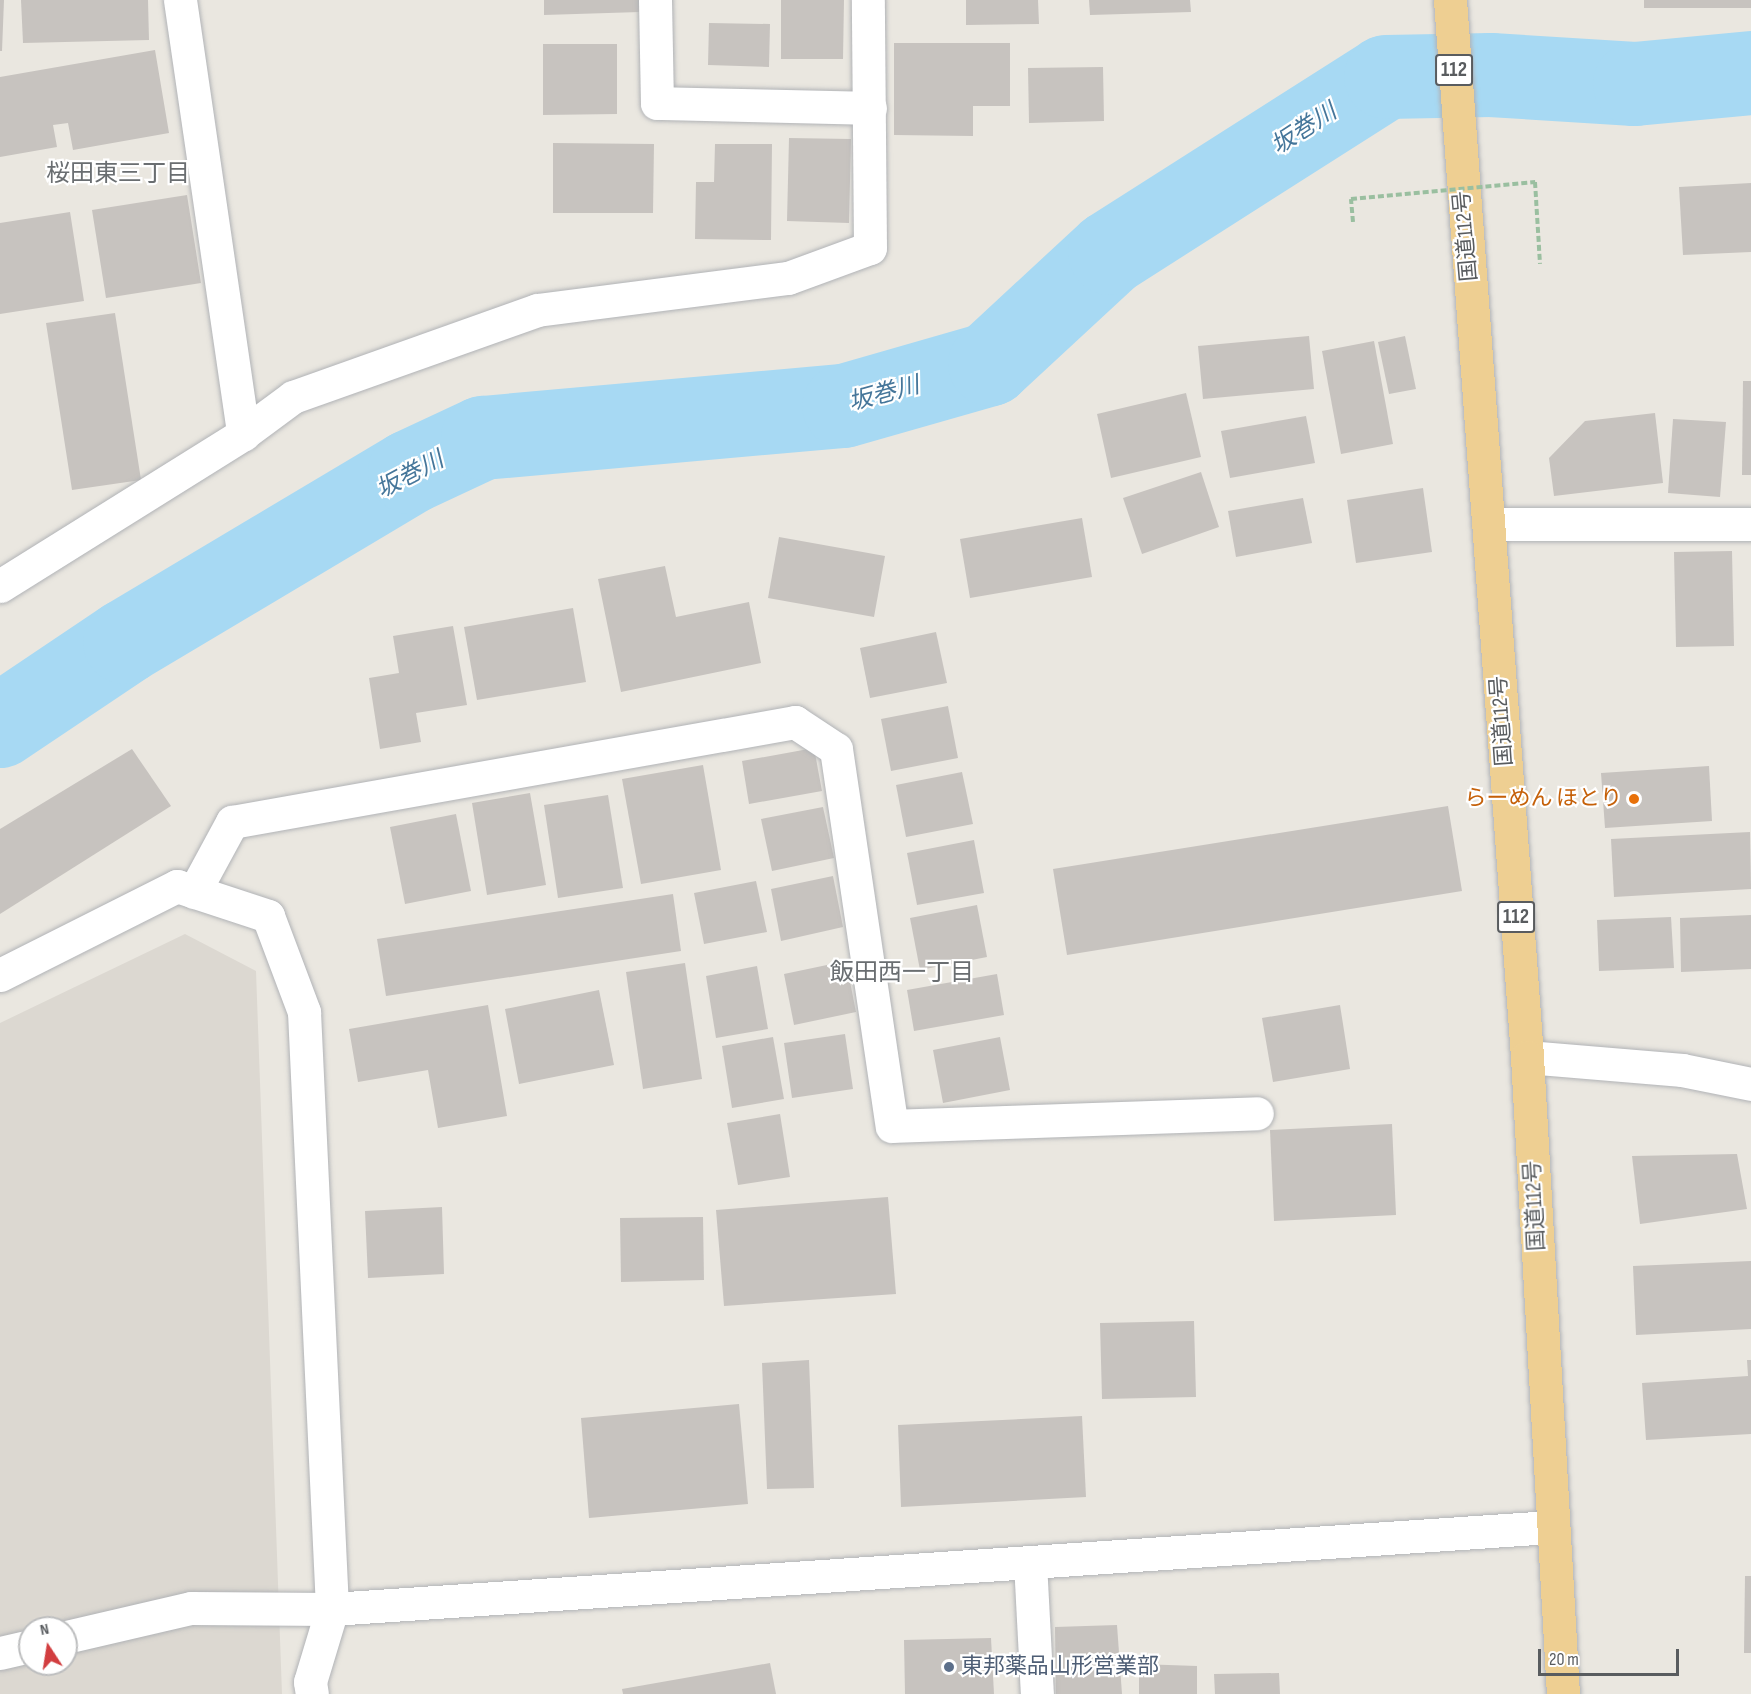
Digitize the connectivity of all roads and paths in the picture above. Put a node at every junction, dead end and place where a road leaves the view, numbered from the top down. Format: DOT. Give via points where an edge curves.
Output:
graph roads {
  1 [pos="180,0"];
  2 [pos="656,0"];
  3 [pos="868,0"];
  4 [pos="1450,0"];
  5 [pos="870,108"];
  6 [pos="1353,222"];
  7 [pos="1540,264"];
  8 [pos="243,434"];
  9 [pos="1489,524"];
  10 [pos="1751,524"];
  11 [pos="0,586"];
  12 [pos="194,892"];
  13 [pos="0,975"];
  14 [pos="1527,1057"];
  15 [pos="1751,1084"];
  16 [pos="1257,1113"];
  17 [pos="1552,1527"];
  18 [pos="1030,1562"];
  19 [pos="332,1609"];
  20 [pos="78,1634"];
  21 [pos="18,1649"];
  22 [pos="0,1653"];
  23 [pos="312,1694"];
  24 [pos="1037,1694"];
  25 [pos="1563,1694"];
  1 -- 8 [label="street"];
  2 -- 5 [label="street" via="657,103"];
  3 -- 5 [label="street"];
  4 -- 9 [label="highway, 国道112号 / 112"];
  5 -- 8 [label="street" via="870,248 788,278 537,310 293,397"];
  6 -- 7 [label="path, bridge" via="1351,199 1535,182"];
  8 -- 11 [label="street"];
  9 -- 10 [label="street"];
  9 -- 14 [label="highway, 国道112号 / 112"];
  12 -- 13 [label="street" via="177,886"];
  12 -- 16 [label="street" via="232,822 795,722 836,749 892,1126"];
  12 -- 19 [label="street" via="268,916 304,1012"];
  14 -- 15 [label="street" via="1582,1065 1682,1070"];
  14 -- 17 [label="highway, 国道112号 / 112"];
  17 -- 18 [label="street"];
  17 -- 25 [label="highway, 国道112号 / 112"];
  18 -- 19 [label="street"];
  18 -- 24 [label="street"];
  19 -- 20 [label="street" via="191,1608"];
  19 -- 23 [label="street" via="310,1682"];
  21 -- 22 [label="street"];
}
